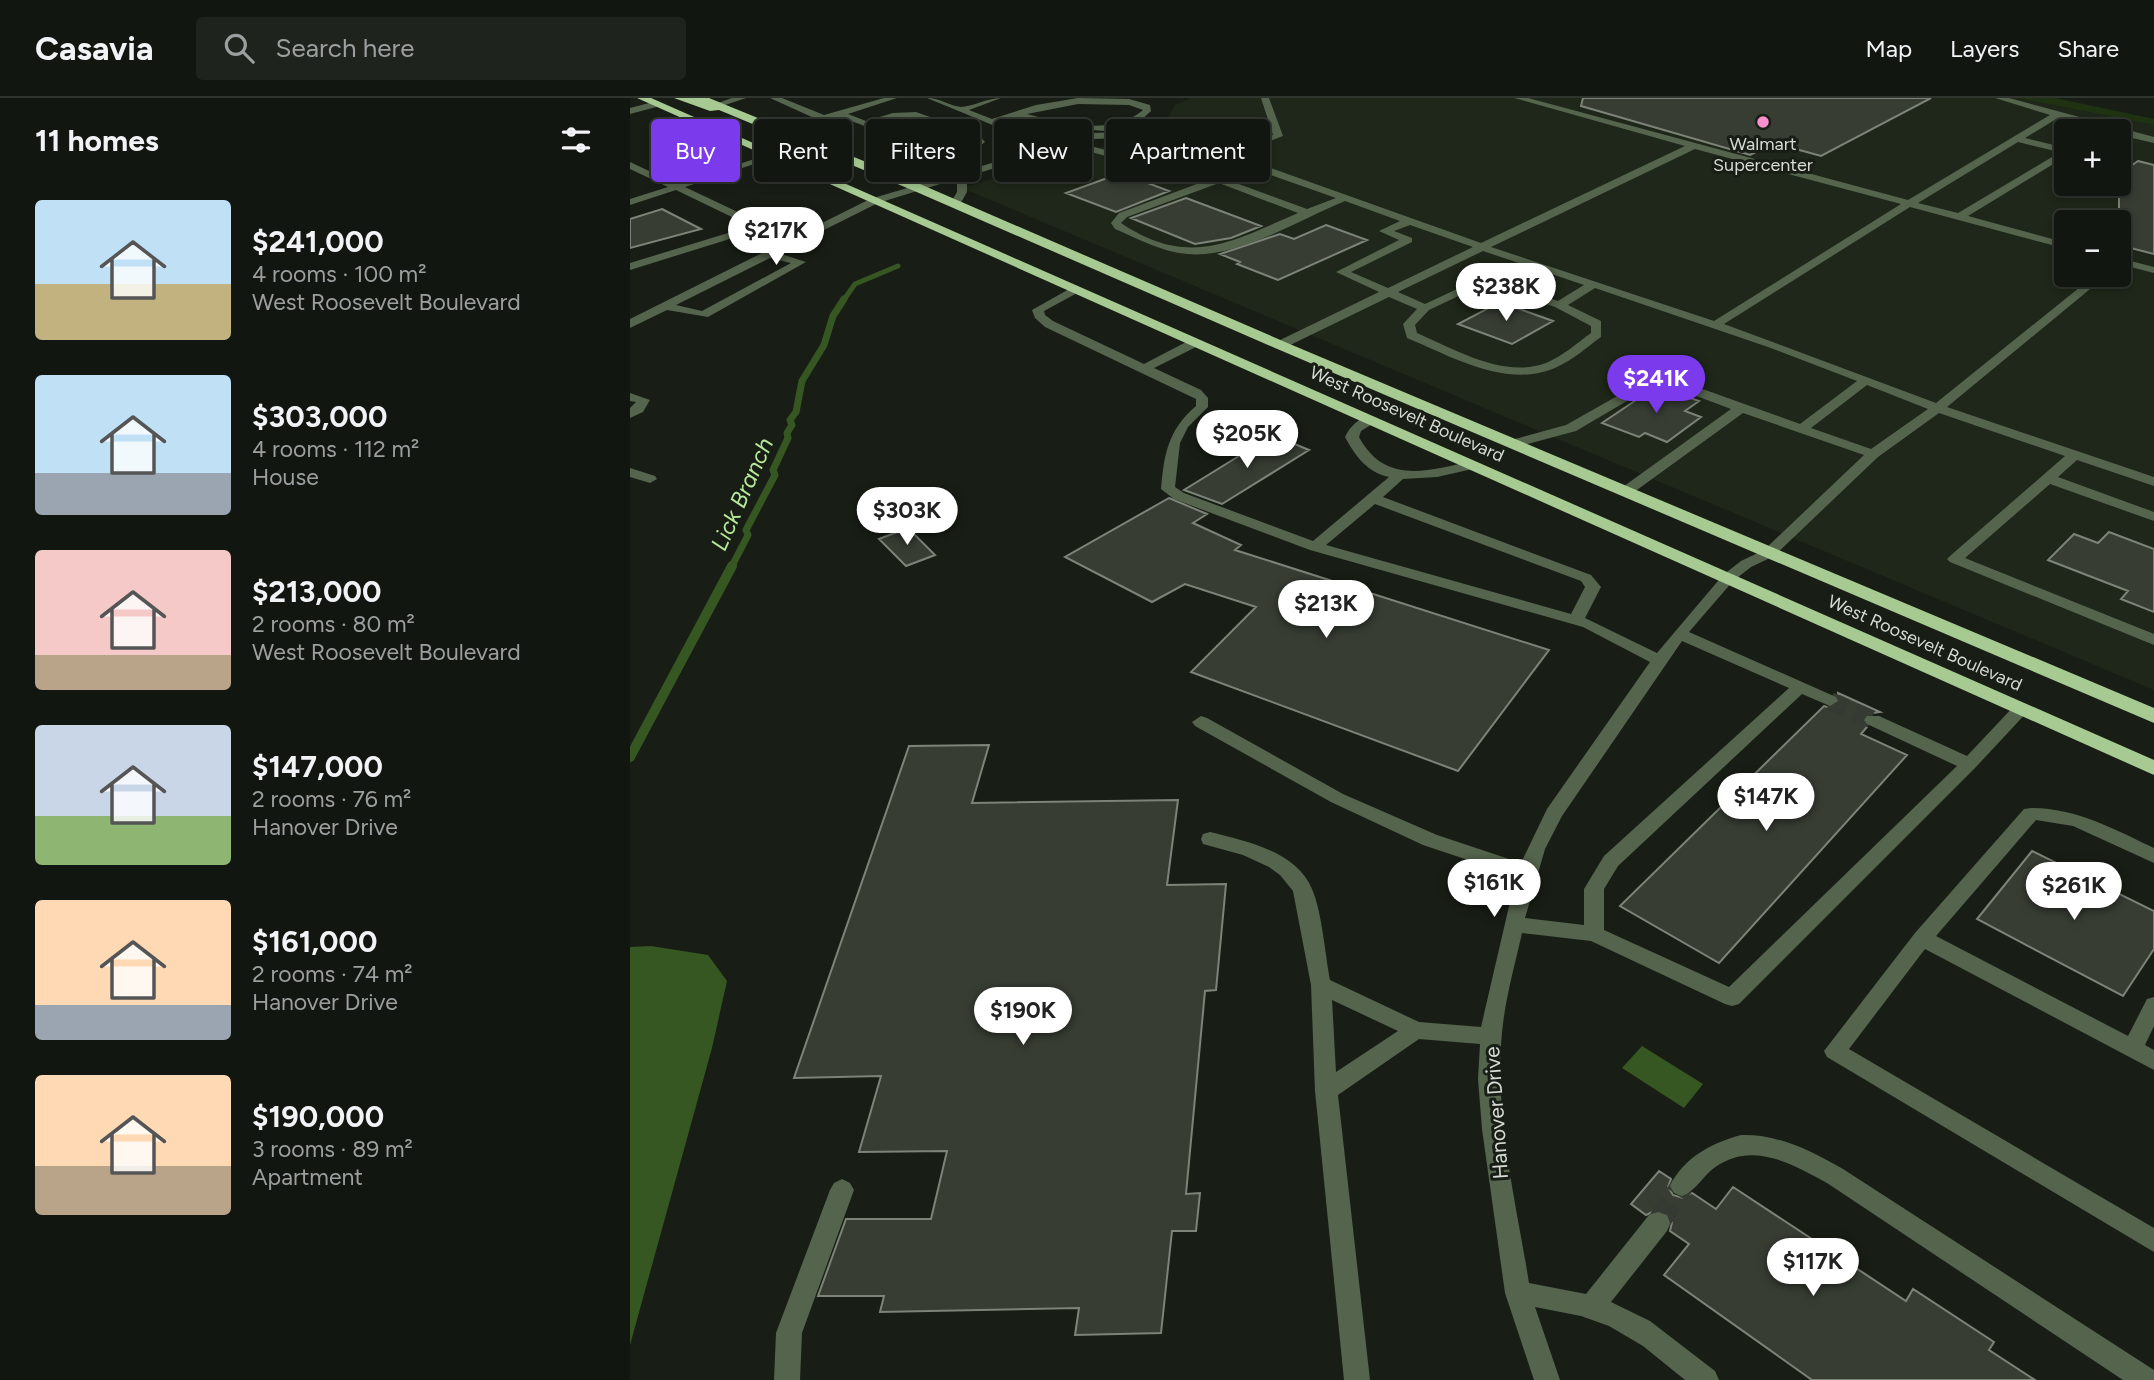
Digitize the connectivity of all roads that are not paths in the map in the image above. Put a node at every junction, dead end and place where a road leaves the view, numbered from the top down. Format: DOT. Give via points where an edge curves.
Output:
graph roads {
  1 [pos="642,98"];
  2 [pos="679,98"];
  3 [pos="700,98"];
  4 [pos="742,98"];
  5 [pos="774,98"];
  6 [pos="893,98"];
  7 [pos="930,98"];
  8 [pos="997,98"];
  9 [pos="1265,98"];
  10 [pos="1518,98"];
  11 [pos="1999,98"];
  12 [pos="657,104"];
  13 [pos="716,105"];
  14 [pos="960,110"];
  15 [pos="630,111"];
  16 [pos="839,113"];
  17 [pos="1018,114"];
  18 [pos="743,116"];
  19 [pos="2055,116"];
  20 [pos="822,118"];
  21 [pos="819,119"];
  22 [pos="2067,119"];
  23 [pos="754,120"];
  24 [pos="992,122"];
  25 [pos="866,124"];
  26 [pos="2131,135"];
  27 [pos="1270,139"];
  28 [pos="2016,139"];
  29 [pos="2154,140"];
  30 [pos="1693,146"];
  31 [pos="754,147"];
  32 [pos="852,161"];
  33 [pos="754,162"];
  34 [pos="994,165"];
  35 [pos="631,166"];
  36 [pos="982,168"];
  37 [pos="1270,170"];
  38 [pos="831,182"];
  39 [pos="1214,182"];
  40 [pos="1224,182"];
  41 [pos="679,187"];
  42 [pos="916,187"];
  43 [pos="1345,198"];
  44 [pos="874,201"];
  45 [pos="630,202"];
  46 [pos="955,204"];
  47 [pos="1908,204"];
  48 [pos="1307,213"];
  49 [pos="1959,217"];
  50 [pos="1410,221"];
  51 [pos="2054,243"];
  52 [pos="1482,247"];
  53 [pos="767,254"];
  54 [pos="2131,264"];
  55 [pos="630,267"];
  56 [pos="2154,270"];
  57 [pos="1594,285"];
  58 [pos="2087,287"];
  59 [pos="1075,290"];
  60 [pos="1388,292"];
  61 [pos="664,306"];
  62 [pos="1559,306"];
  63 [pos="1426,308"];
  64 [pos="630,313"];
  65 [pos="644,317"];
  66 [pos="630,324"];
  67 [pos="1715,325"];
  68 [pos="1194,343"];
  69 [pos="1280,345"];
  70 [pos="1143,369"];
  71 [pos="1866,380"];
  72 [pos="630,397"];
  73 [pos="1741,408"];
  74 [pos="1938,408"];
  75 [pos="630,414"];
  76 [pos="1368,420"];
  77 [pos="1802,429"];
  78 [pos="1513,444"];
  79 [pos="1873,454"];
  80 [pos="2075,455"];
  81 [pos="1472,465"];
  82 [pos="630,472"];
  83 [pos="1401,475"];
  84 [pos="2048,478"];
  85 [pos="650,479"];
  86 [pos="2154,482"];
  87 [pos="1625,492"];
  88 [pos="1373,498"];
  89 [pos="2154,517"];
  90 [pos="1315,547"];
  91 [pos="1769,553"];
  92 [pos="1728,578"];
  93 [pos="1576,620"];
  94 [pos="1679,634"];
  95 [pos="2154,640"];
  96 [pos="1659,660"];
  97 [pos="1800,687"];
  98 [pos="1830,701"];
  99 [pos="2021,709"];
  100 [pos="2154,716"];
  101 [pos="1873,720"];
  102 [pos="1200,722"];
  103 [pos="1969,764"];
  104 [pos="2154,768"];
  105 [pos="1210,839"];
  106 [pos="2154,856"];
  107 [pos="1528,873"];
  108 [pos="1514,923"];
  109 [pos="1594,934"];
  110 [pos="1922,938"];
  111 [pos="1321,985"];
  112 [pos="2154,1005"];
  113 [pos="1416,1030"];
  114 [pos="1490,1036"];
  115 [pos="2132,1049"];
  116 [pos="2154,1061"];
  117 [pos="1326,1091"];
  118 [pos="1682,1186"];
  119 [pos="842,1190"];
  120 [pos="1658,1223"];
  121 [pos="2154,1241"];
  122 [pos="1518,1293"];
  123 [pos="1591,1307"];
  124 [pos="787,1380"];
  125 [pos="1357,1380"];
  126 [pos="1547,1380"];
  127 [pos="1706,1380"];
  128 [pos="2146,1380"];
  1 -- 12 [label="highway, West Roosevelt Boulevard"];
  2 -- 18 [label="highway"];
  3 -- 13 [label="highway, West Roosevelt Boulevard"];
  4 -- 13 [label="street"];
  5 -- 20 [label="street"];
  6 -- 16 [label="street"];
  7 -- 14 [label="street"];
  8 -- 14 [label="street"];
  9 -- 27 [label="street" via="1278,136"];
  10 -- 30 [label="street"];
  11 -- 19 [label="street"];
  12 -- 15 [label="street"];
  12 -- 31 [label="highway, West Roosevelt Boulevard"];
  13 -- 18 [label="highway, West Roosevelt Boulevard"];
  14 -- 24 [label="street"];
  16 -- 20 [label="street"];
  16 -- 25 [label="street"];
  17 -- 17 [label="street" via="1073,100 1147,107 1137,121 1113,127 1052,123"];
  17 -- 24 [label="street"];
  18 -- 23 [label="highway, West Roosevelt Boulevard"];
  19 -- 22 [label="street"];
  19 -- 28 [label="street"];
  20 -- 21 [label="street"];
  25 -- 25 [label="street" via="916,115 975,136 980,142 966,149 936,151"];
  26 -- 29 [label="street"];
  28 -- 47 [label="street"];
  28 -- 49 [label="street" via="2051,146 2062,155"];
  30 -- 47 [label="street"];
  30 -- 52 [label="street"];
  32 -- 42 [label="highway, West Roosevelt Boulevard"];
  33 -- 41 [label="street"];
  34 -- 36 [label="street"];
  35 -- 41 [label="street"];
  36 -- 42 [label="street"];
  36 -- 46 [label="street" via="962,183"];
  37 -- 43 [label="street"];
  38 -- 44 [label="highway, West Roosevelt Boulevard"];
  39 -- 48 [label="street" via="1123,215 1116,223 1171,248 1205,252"];
  40 -- 48 [label="street"];
  41 -- 45 [label="street"];
  41 -- 55 [label="street" via="740,217 745,224 732,235"];
  42 -- 44 [label="street"];
  42 -- 46 [label="highway, West Roosevelt Boulevard"];
  43 -- 48 [label="street"];
  43 -- 50 [label="street"];
  44 -- 53 [label="street"];
  44 -- 59 [label="highway, West Roosevelt Boulevard"];
  46 -- 69 [label="highway, West Roosevelt Boulevard"];
  47 -- 49 [label="street"];
  47 -- 67 [label="street"];
  49 -- 51 [label="street"];
  50 -- 52 [label="street"];
  50 -- 60 [label="street" via="1384,231 1408,240 1342,272"];
  52 -- 57 [label="street"];
  52 -- 60 [label="street"];
  53 -- 61 [label="street"];
  53 -- 61 [label="street" via="801,262 704,315"];
  54 -- 56 [label="street"];
  57 -- 62 [label="street"];
  57 -- 67 [label="street"];
  58 -- 74 [label="street, Hanover Drive"];
  59 -- 68 [label="highway, West Roosevelt Boulevard"];
  59 -- 70 [label="street" via="1038,310 1039,316"];
  60 -- 63 [label="street"];
  60 -- 69 [label="street"];
  61 -- 65 [label="street"];
  62 -- 63 [label="street" via="1485,279"];
  62 -- 63 [label="street" via="1597,324 1597,334 1548,367 1513,372 1411,335 1409,324"];
  64 -- 65 [label="street"];
  65 -- 66 [label="street"];
  67 -- 71 [label="street"];
  68 -- 70 [label="street"];
  68 -- 76 [label="highway, West Roosevelt Boulevard"];
  69 -- 78 [label="highway, West Roosevelt Boulevard"];
  70 -- 90 [label="street" via="1202,398 1202,407 1185,421 1170,446 1168,489"];
  71 -- 74 [label="street"];
  71 -- 77 [label="street"];
  72 -- 75 [label="street" via="644,400"];
  73 -- 77 [label="street"];
  73 -- 78 [label="street" via="1658,377 1571,428"];
  73 -- 87 [label="street"];
  74 -- 79 [label="street, Hanover Drive"];
  74 -- 80 [label="street"];
  76 -- 81 [label="highway, West Roosevelt Boulevard"];
  76 -- 83 [label="street" via="1354,429 1357,450 1380,471"];
  77 -- 79 [label="street"];
  78 -- 87 [label="highway, West Roosevelt Boulevard"];
  79 -- 91 [label="street, Hanover Drive"];
  80 -- 84 [label="street"];
  80 -- 86 [label="street"];
  81 -- 83 [label="street" via="1423,476"];
  81 -- 92 [label="highway, West Roosevelt Boulevard"];
  82 -- 85 [label="street"];
  83 -- 88 [label="street"];
  84 -- 89 [label="street"];
  84 -- 95 [label="street" via="1955,559"];
  87 -- 91 [label="highway, West Roosevelt Boulevard"];
  88 -- 90 [label="street"];
  88 -- 93 [label="street" via="1586,578 1593,587"];
  90 -- 93 [label="street"];
  91 -- 92 [label="street, Hanover Drive"];
  91 -- 100 [label="highway, West Roosevelt Boulevard"];
  92 -- 94 [label="street, Hanover Drive"];
  92 -- 99 [label="highway, West Roosevelt Boulevard"];
  93 -- 96 [label="street"];
  94 -- 96 [label="street, Hanover Drive"];
  94 -- 97 [label="street"];
  96 -- 107 [label="street, Hanover Drive" via="1554,814"];
  97 -- 98 [label="street"];
  97 -- 109 [label="street" via="1611,861 1594,889"];
  99 -- 103 [label="street"];
  99 -- 104 [label="highway, West Roosevelt Boulevard"];
  101 -- 103 [label="street"];
  102 -- 107 [label="street" via="1337,798 1430,840"];
  103 -- 109 [label="street" via="1732,998"];
  105 -- 111 [label="street" via="1250,849 1297,876"];
  106 -- 110 [label="street" via="2069,817 2031,814"];
  107 -- 108 [label="street, Hanover Drive"];
  108 -- 109 [label="street"];
  108 -- 114 [label="street, Hanover Drive"];
  110 -- 115 [label="street"];
  110 -- 121 [label="street" via="1835,1051"];
  111 -- 113 [label="street"];
  111 -- 117 [label="street"];
  112 -- 115 [label="street"];
  113 -- 114 [label="street"];
  113 -- 117 [label="street"];
  114 -- 122 [label="street, Hanover Drive" via="1493,1129"];
  115 -- 116 [label="street"];
  117 -- 125 [label="street"];
  118 -- 128 [label="street" via="1721,1151 1770,1144 1790,1151"];
  119 -- 124 [label="street" via="789,1333"];
  120 -- 123 [label="street"];
  122 -- 123 [label="street"];
  122 -- 126 [label="street, Hanover Drive"];
  123 -- 127 [label="street" via="1644,1331"];
}
